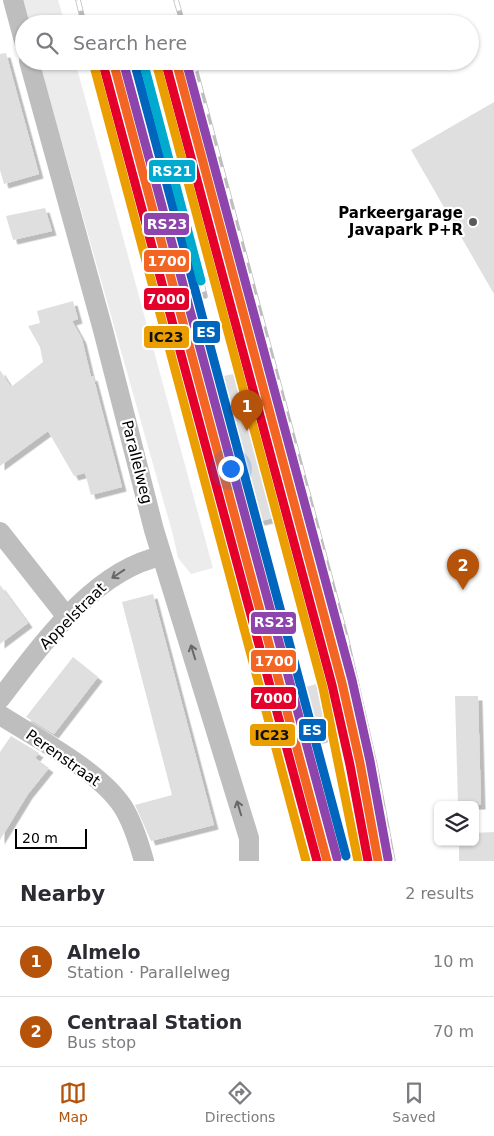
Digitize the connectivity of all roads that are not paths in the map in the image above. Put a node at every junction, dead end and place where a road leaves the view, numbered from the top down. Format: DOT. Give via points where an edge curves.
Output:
graph roads {
  1 [pos="12,0"];
  2 [pos="16,15"];
  3 [pos="31,70"];
  4 [pos="0,532"];
  5 [pos="162,556"];
  6 [pos="67,618"];
  7 [pos="0,699"];
  8 [pos="0,715"];
  9 [pos="142,851"];
  10 [pos="249,861"];
  1 -- 2 [label="street"];
  3 -- 5 [label="street, Parallelweg"];
  4 -- 6 [label="street"];
  5 -- 6 [label="street, Appelstraat, one-way" via="146,559 100,586"];
  10 -- 5 [label="street, Parallelweg, one-way" via="248,838"];
  6 -- 7 [label="street, Appelstraat"];
  8 -- 9 [label="street, Perenstraat" via="101,782 123,806"];
}
